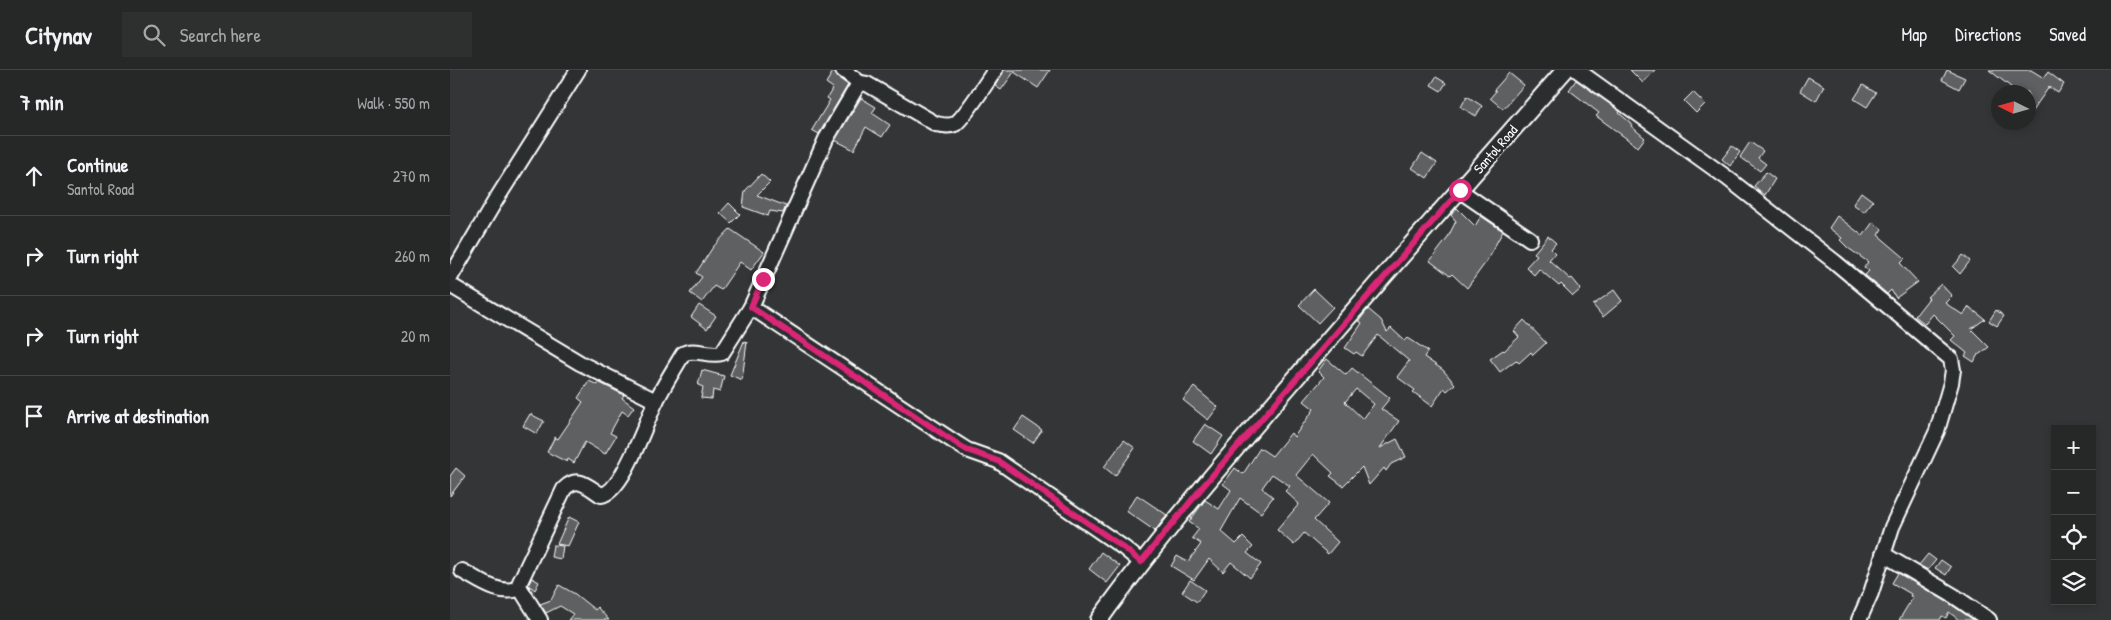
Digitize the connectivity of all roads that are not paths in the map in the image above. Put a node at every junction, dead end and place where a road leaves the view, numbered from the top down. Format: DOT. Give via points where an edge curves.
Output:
graph roads {
  1 [pos="578,70"];
  2 [pos="843,70"];
  3 [pos="995,70"];
  4 [pos="1565,70"];
  5 [pos="1577,70"];
  6 [pos="860,83"];
  7 [pos="1460,190"];
  8 [pos="1530,239"];
  9 [pos="450,278"];
  10 [pos="450,285"];
  11 [pos="751,307"];
  12 [pos="656,401"];
  13 [pos="1883,554"];
  14 [pos="1141,562"];
  15 [pos="462,571"];
  16 [pos="520,588"];
  17 [pos="540,620"];
  18 [pos="1099,620"];
  19 [pos="1859,620"];
  20 [pos="1989,620"];
  1 -- 9 [label="street"];
  2 -- 6 [label="street"];
  3 -- 6 [label="street" via="962,116 949,126 936,124"];
  4 -- 7 [label="main road, Santol Road"];
  5 -- 13 [label="street" via="1726,177 1951,359 1953,370 1937,431 1892,527"];
  6 -- 11 [label="street" via="826,139"];
  7 -- 8 [label="street"];
  7 -- 14 [label="main road, Santol Road" via="1211,476"];
  10 -- 12 [label="street" via="580,363"];
  11 -- 12 [label="street" via="722,353 690,351 683,354"];
  11 -- 14 [label="street" via="967,450 998,461"];
  12 -- 16 [label="street" via="632,457 606,494 601,495 580,482 571,483 564,489 519,584"];
  13 -- 19 [label="street"];
  13 -- 20 [label="street"];
  14 -- 18 [label="main road, Santol Road"];
  15 -- 16 [label="street" via="497,589"];
  16 -- 17 [label="street"];
}
